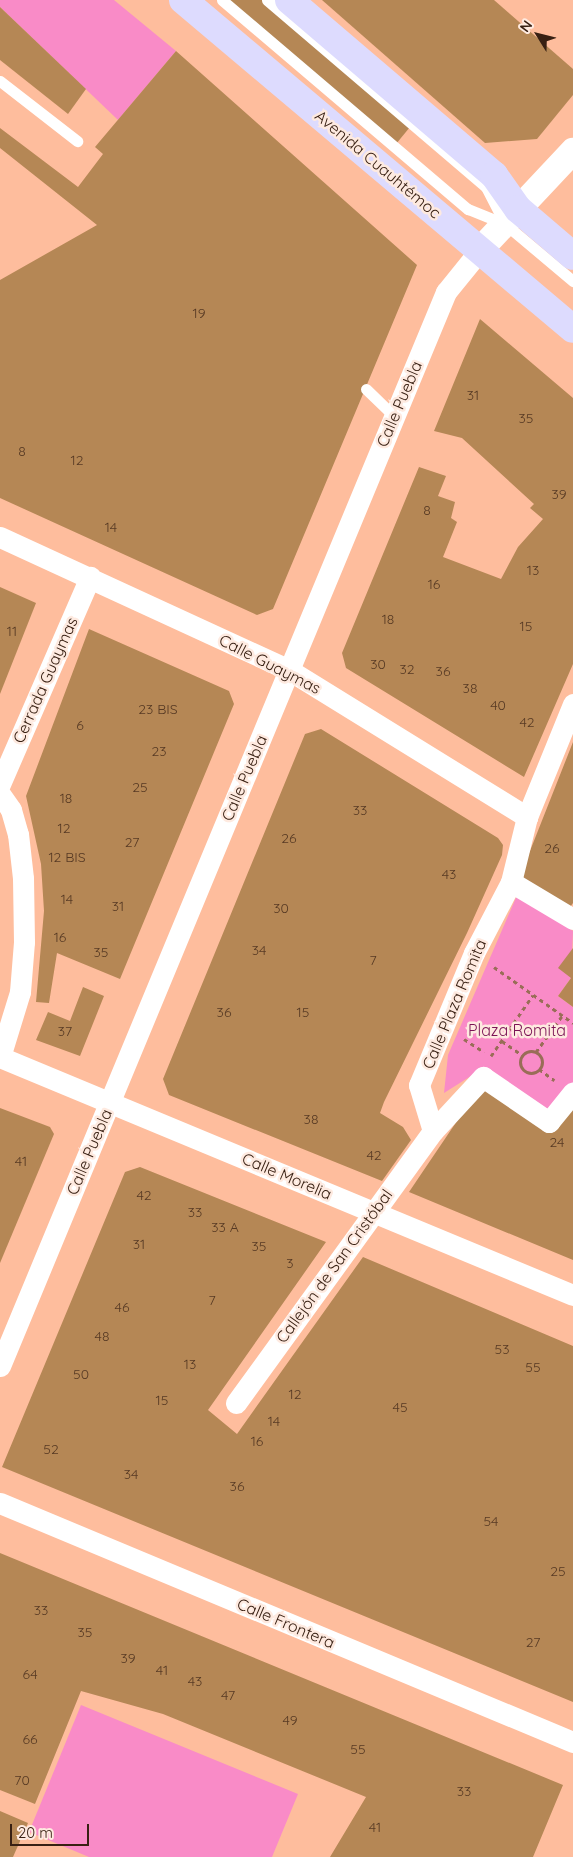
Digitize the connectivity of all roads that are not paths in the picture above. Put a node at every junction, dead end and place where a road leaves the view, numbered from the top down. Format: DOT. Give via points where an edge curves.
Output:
graph roads {
  1 [pos="183,0"];
  2 [pos="222,0"];
  3 [pos="267,0"];
  4 [pos="289,0"];
  5 [pos="0,81"];
  6 [pos="77,141"];
  7 [pos="573,150"];
  8 [pos="512,216"];
  9 [pos="480,250"];
  10 [pos="573,256"];
  11 [pos="573,281"];
  12 [pos="573,329"];
  13 [pos="366,389"];
  14 [pos="394,416"];
  15 [pos="0,538"];
  16 [pos="90,577"];
  17 [pos="289,670"];
  18 [pos="573,704"];
  19 [pos="0,784"];
  20 [pos="0,794"];
  21 [pos="527,817"];
  22 [pos="511,882"];
  23 [pos="573,919"];
  24 [pos="0,1057"];
  25 [pos="573,1092"];
  26 [pos="110,1102"];
  27 [pos="433,1131"];
  28 [pos="374,1212"];
  29 [pos="573,1295"];
  30 [pos="0,1366"];
  31 [pos="236,1402"];
  32 [pos="0,1504"];
  33 [pos="573,1742"];
  1 -- 9 [label="main road, Avenida Cuauhtémoc"];
  2 -- 8 [label="lane" via="468,209"];
  3 -- 8 [label="lane" via="486,187"];
  4 -- 8 [label="main road" via="494,175"];
  5 -- 6 [label="lane"];
  7 -- 8 [label="street, Calle Puebla"];
  8 -- 9 [label="street, Calle Puebla"];
  8 -- 10 [label="main road"];
  8 -- 11 [label="lane"];
  9 -- 12 [label="main road, Avenida Cuauhtémoc"];
  9 -- 14 [label="street, Calle Puebla" via="446,292"];
  13 -- 14 [label="lane"];
  14 -- 17 [label="street, Calle Puebla"];
  15 -- 16 [label="street, Calle Guaymas"];
  16 -- 17 [label="street, Calle Guaymas"];
  16 -- 19 [label="street, Cerrada Guaymas"];
  17 -- 21 [label="street, Calle Guaymas"];
  17 -- 26 [label="street, Calle Puebla"];
  18 -- 21 [label="street, Calle Plaza Romita"];
  20 -- 24 [label="street" via="11,810 18,834 23,878 24,942 20,992"];
  21 -- 22 [label="street, Calle Plaza Romita"];
  22 -- 23 [label="street"];
  22 -- 27 [label="street, Calle Plaza Romita" via="474,953 419,1085"];
  24 -- 26 [label="street, Calle Morelia"];
  25 -- 27 [label="street" via="549,1122 483,1078"];
  26 -- 28 [label="street, Calle Morelia"];
  26 -- 30 [label="street, Calle Puebla"];
  27 -- 28 [label="street, Callejón de San Cristóbal"];
  28 -- 29 [label="street, Calle Morelia"];
  28 -- 31 [label="street, Callejón de San Cristóbal"];
  32 -- 33 [label="street, Calle Frontera"];
}
